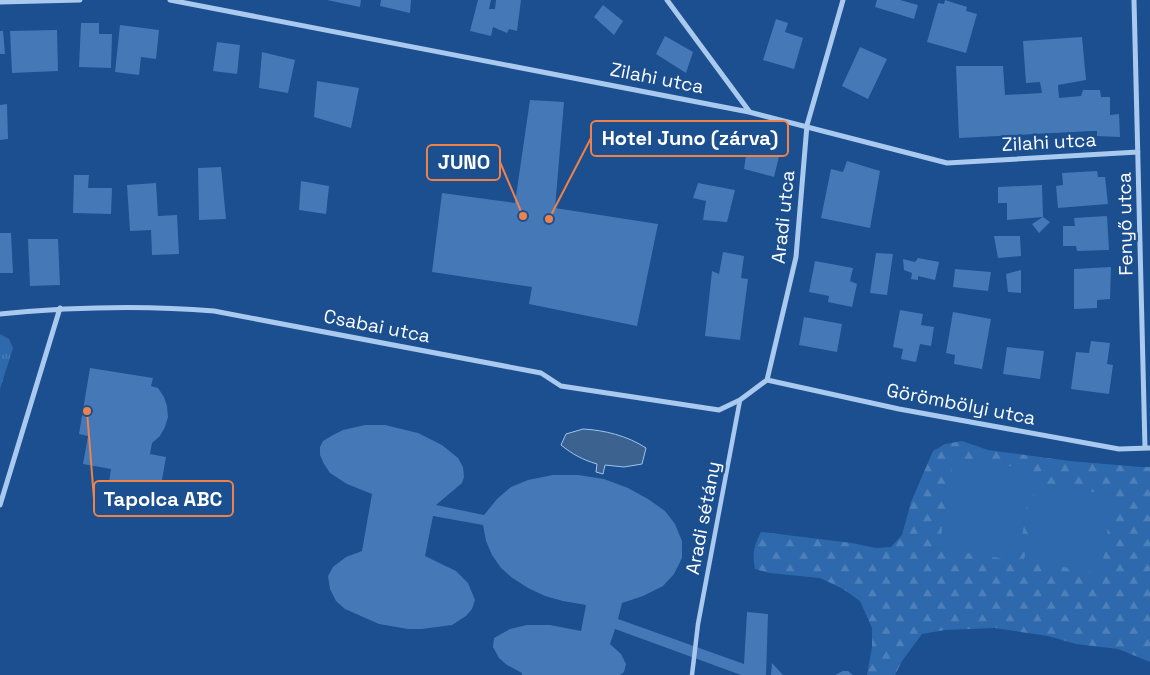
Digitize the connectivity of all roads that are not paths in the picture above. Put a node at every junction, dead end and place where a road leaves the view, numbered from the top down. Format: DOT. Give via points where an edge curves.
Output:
graph roads {
  1 [pos="80,0"];
  2 [pos="170,0"];
  3 [pos="667,0"];
  4 [pos="843,0"];
  5 [pos="1134,0"];
  6 [pos="0,2"];
  7 [pos="749,112"];
  8 [pos="807,126"];
  9 [pos="1138,152"];
  10 [pos="60,308"];
  11 [pos="0,314"];
  12 [pos="767,380"];
  13 [pos="740,400"];
  14 [pos="1147,448"];
  15 [pos="0,505"];
  16 [pos="692,675"];
  1 -- 6 [label="street"];
  2 -- 7 [label="street, Zilahi utca"];
  3 -- 7 [label="street"];
  4 -- 8 [label="street, Aradi utca"];
  5 -- 9 [label="street, Fenyő utca"];
  7 -- 8 [label="street, Zilahi utca"];
  8 -- 9 [label="street, Zilahi utca" via="947,163"];
  8 -- 12 [label="street, Aradi utca" via="796,256"];
  9 -- 14 [label="street, Fenyő utca"];
  10 -- 11 [label="street, Csabai utca"];
  10 -- 13 [label="street, Csabai utca" via="168,307 214,311 541,373 561,386 719,410"];
  10 -- 15 [label="street"];
  12 -- 13 [label="street"];
  12 -- 14 [label="street, Görömbölyi utca" via="899,409 1119,449"];
  13 -- 16 [label="street, Aradi sétány" via="698,624"];
}
